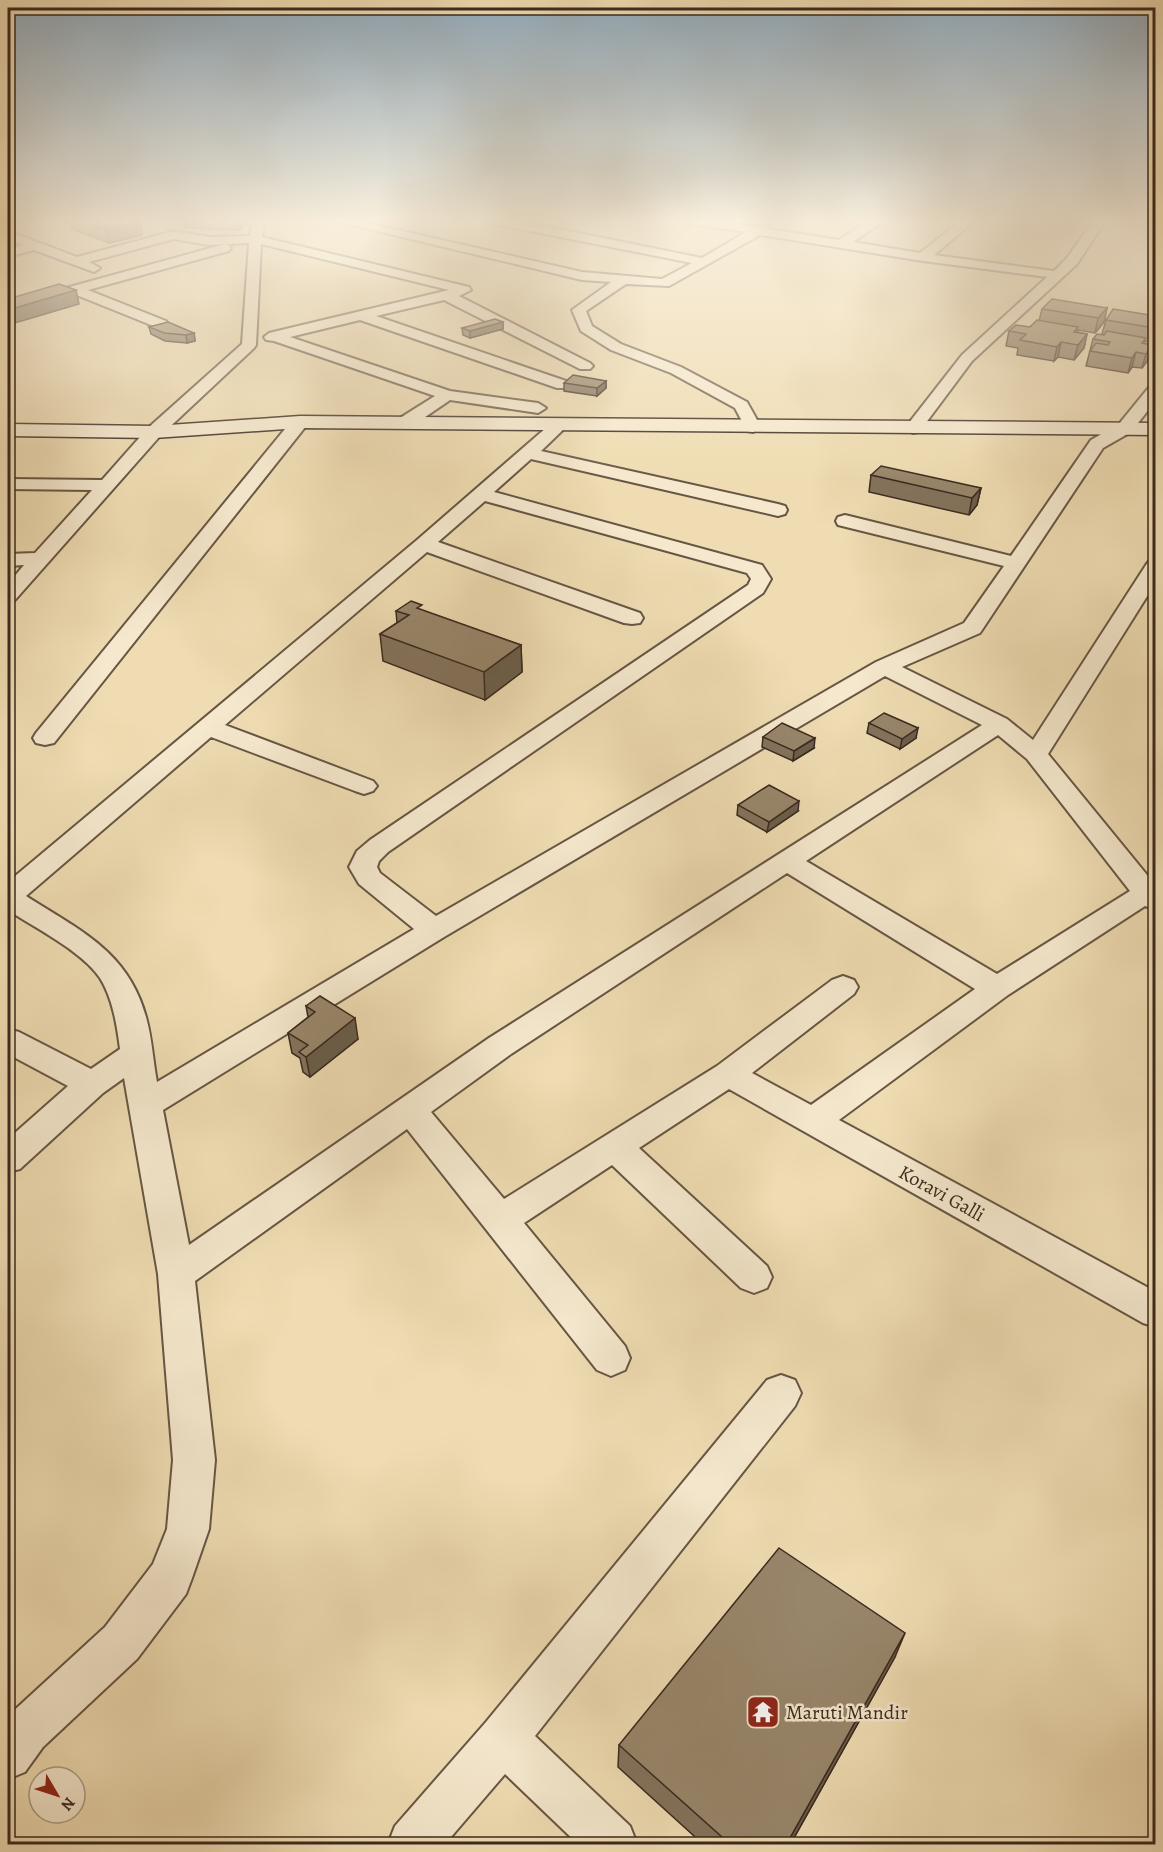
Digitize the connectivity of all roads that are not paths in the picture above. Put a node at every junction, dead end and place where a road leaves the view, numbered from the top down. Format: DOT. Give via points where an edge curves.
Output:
graph roads {
  1 [pos="116,306"];
  2 [pos="251,306"];
  3 [pos="397,306"];
  4 [pos="475,306"];
  5 [pos="584,306"];
  6 [pos="1024,306"];
  7 [pos="360,315"];
  8 [pos="160,324"];
  9 [pos="274,336"];
  10 [pos="249,345"];
  11 [pos="598,355"];
  12 [pos="563,385"];
  13 [pos="1155,388"];
  14 [pos="447,396"];
  15 [pos="538,408"];
  16 [pos="300,422"];
  17 [pos="406,422"];
  18 [pos="519,424"];
  19 [pos="560,425"];
  20 [pos="753,427"];
  21 [pos="913,428"];
  22 [pos="1125,428"];
  23 [pos="1155,429"];
  24 [pos="8,430"];
  25 [pos="154,432"];
  26 [pos="527,453"];
  27 [pos="8,484"];
  28 [pos="106,485"];
  29 [pos="482,494"];
  30 [pos="778,510"];
  31 [pos="845,521"];
  32 [pos="424,544"];
  33 [pos="41,559"];
  34 [pos="8,560"];
  35 [pos="1017,563"];
  36 [pos="1155,565"];
  37 [pos="8,596"];
  38 [pos="632,618"];
  39 [pos="884,667"];
  40 [pos="999,724"];
  41 [pos="208,726"];
  42 [pos="45,738"];
  43 [pos="1036,754"];
  44 [pos="364,786"];
  45 [pos="786,861"];
  46 [pos="8,897"];
  47 [pos="1150,897"];
  48 [pos="434,930"];
  49 [pos="843,987"];
  50 [pos="997,988"];
  51 [pos="8,1040"];
  52 [pos="136,1054"];
  53 [pos="728,1074"];
  54 [pos="92,1084"];
  55 [pos="146,1104"];
  56 [pos="410,1109"];
  57 [pos="813,1122"];
  58 [pos="614,1146"];
  59 [pos="8,1159"];
  60 [pos="500,1220"];
  61 [pos="177,1274"];
  62 [pos="754,1277"];
  63 [pos="1155,1311"];
  64 [pos="611,1358"];
  65 [pos="781,1393"];
  66 [pos="503,1739"];
  67 [pos="8,1755"];
  68 [pos="413,1845"];
  69 [pos="612,1845"];
  1 -- 8 [label="street"];
  2 -- 10 [label="street"];
  3 -- 7 [label="street"];
  4 -- 11 [label="street"];
  5 -- 11 [label="street" via="579,310"];
  6 -- 21 [label="street" via="967,358"];
  7 -- 9 [label="street"];
  7 -- 12 [label="street"];
  9 -- 10 [label="street"];
  9 -- 14 [label="street"];
  10 -- 25 [label="street"];
  11 -- 12 [label="street"];
  11 -- 20 [label="street" via="676,370 741,405"];
  12 -- 15 [label="street"];
  13 -- 22 [label="street"];
  14 -- 15 [label="street"];
  14 -- 17 [label="street"];
  15 -- 18 [label="street"];
  16 -- 17 [label="street"];
  16 -- 25 [label="street"];
  16 -- 42 [label="street"];
  17 -- 18 [label="street"];
  18 -- 19 [label="street"];
  19 -- 20 [label="street"];
  19 -- 26 [label="street"];
  20 -- 21 [label="street"];
  21 -- 22 [label="street"];
  22 -- 23 [label="street"];
  22 -- 35 [label="street" via="1097,444"];
  24 -- 25 [label="street"];
  25 -- 28 [label="street"];
  26 -- 29 [label="street"];
  26 -- 30 [label="street"];
  27 -- 28 [label="street"];
  28 -- 33 [label="street"];
  29 -- 32 [label="street"];
  29 -- 48 [label="street" via="735,562 755,569 761,579 756,589 367,857 363,867 369,878"];
  31 -- 35 [label="street"];
  32 -- 38 [label="street"];
  32 -- 41 [label="street"];
  33 -- 34 [label="street"];
  33 -- 37 [label="street"];
  35 -- 39 [label="street" via="972,628"];
  36 -- 43 [label="street"];
  39 -- 40 [label="street"];
  39 -- 48 [label="street"];
  40 -- 43 [label="street"];
  40 -- 45 [label="street"];
  41 -- 44 [label="street"];
  41 -- 46 [label="street"];
  43 -- 47 [label="street"];
  45 -- 50 [label="street"];
  45 -- 56 [label="street" via="500,1046"];
  46 -- 52 [label="street" via="91,951 113,974 131,1017"];
  47 -- 50 [label="street"];
  48 -- 55 [label="street"];
  49 -- 53 [label="street"];
  50 -- 57 [label="street"];
  51 -- 54 [label="street"];
  52 -- 54 [label="street"];
  52 -- 55 [label="street"];
  53 -- 57 [label="street, Koravi Galli"];
  53 -- 58 [label="street"];
  54 -- 59 [label="street"];
  55 -- 61 [label="street"];
  56 -- 60 [label="street"];
  56 -- 61 [label="street"];
  57 -- 63 [label="street, Koravi Galli"];
  58 -- 60 [label="street"];
  58 -- 62 [label="street"];
  60 -- 64 [label="street"];
  61 -- 67 [label="street" via="194,1460 188,1529 170,1578 121,1643 26,1730"];
  65 -- 66 [label="street"];
  66 -- 68 [label="street"];
  66 -- 69 [label="street"];
}
